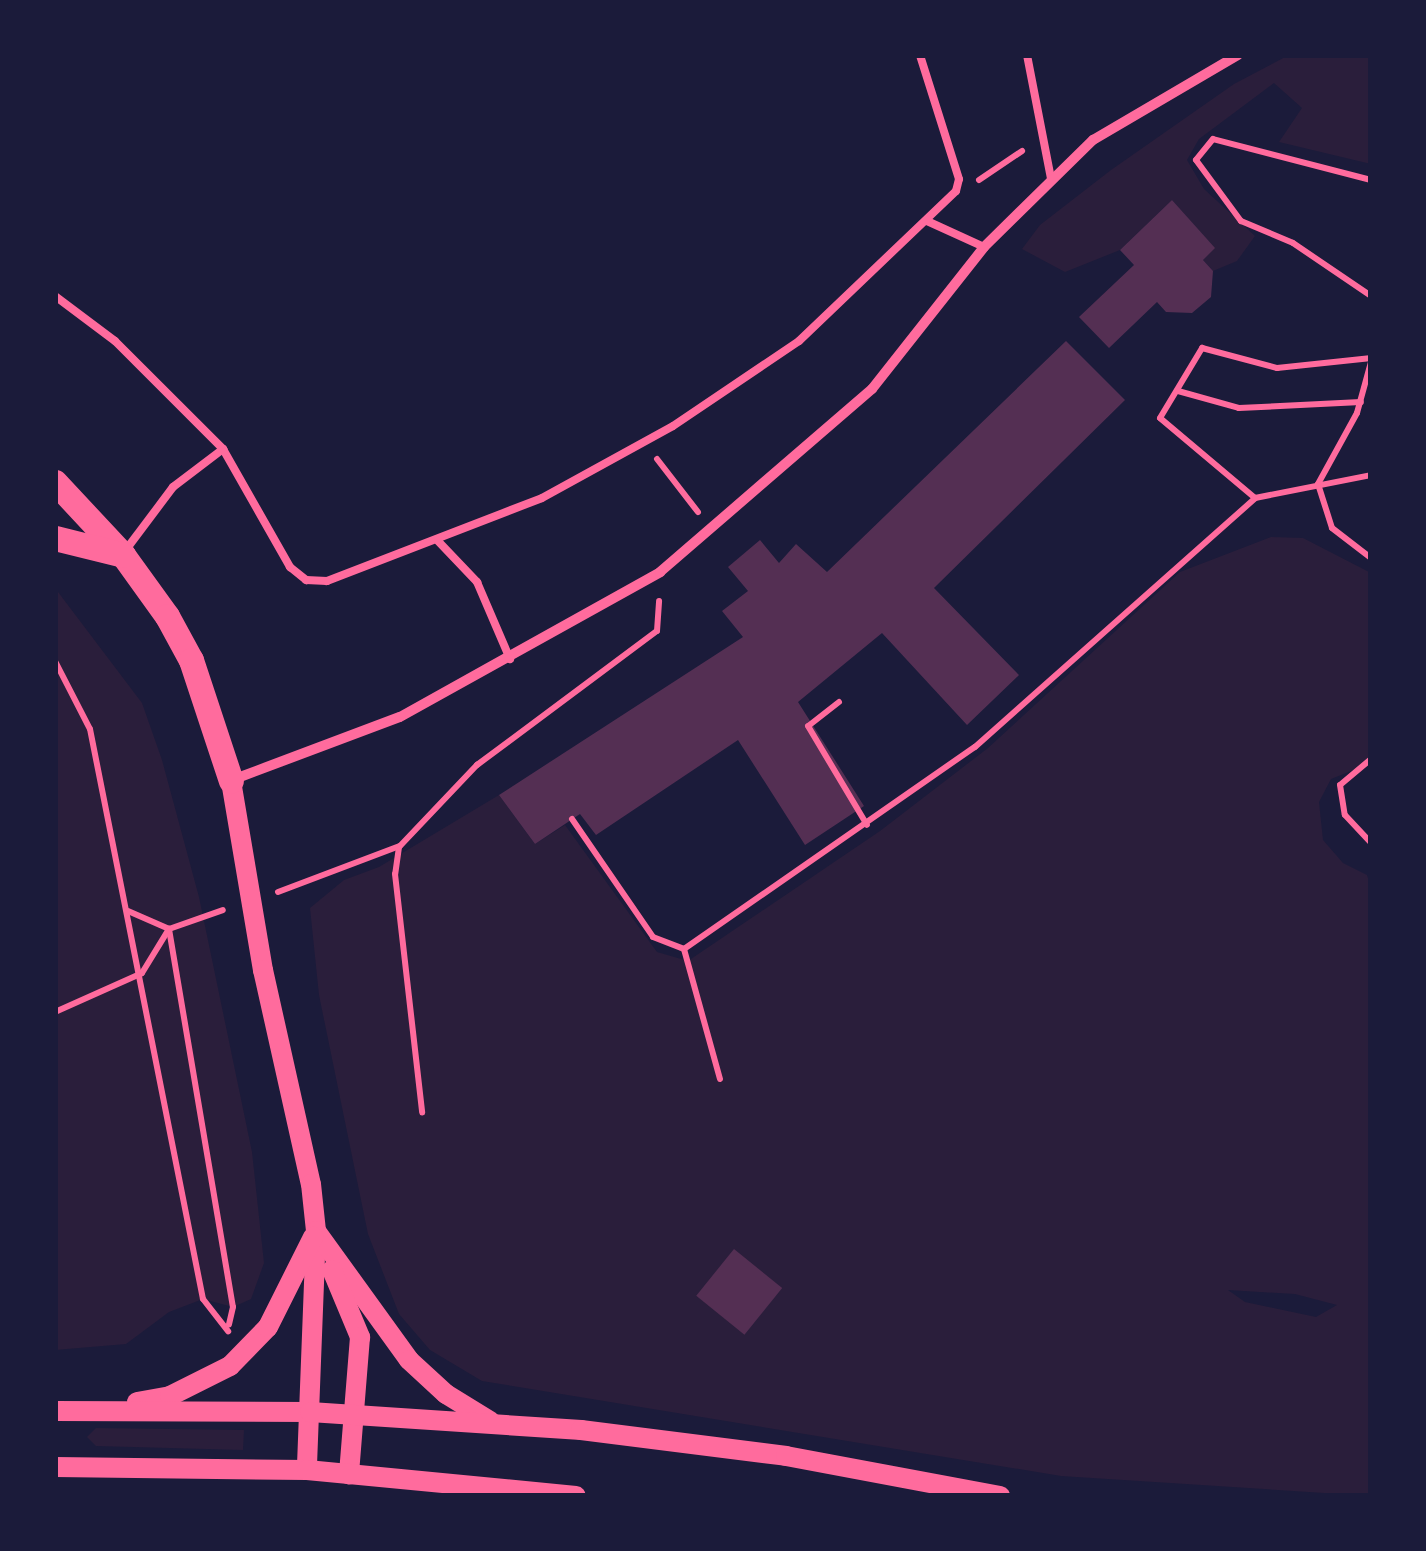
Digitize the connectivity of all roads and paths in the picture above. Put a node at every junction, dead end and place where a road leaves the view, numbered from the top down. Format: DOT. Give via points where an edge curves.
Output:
graph roads {
  1 [pos="920,55"];
  2 [pos="1027,55"];
  3 [pos="1238,55"];
  4 [pos="1044,128"];
  5 [pos="1051,179"];
  6 [pos="1371,180"];
  7 [pos="956,191"];
  8 [pos="927,221"];
  9 [pos="984,247"];
  10 [pos="55,296"];
  11 [pos="1371,296"];
  12 [pos="1371,360"];
  13 [pos="1178,390"];
  14 [pos="1361,402"];
  15 [pos="644,443"];
  16 [pos="223,449"];
  17 [pos="1371,474"];
  18 [pos="55,482"];
  19 [pos="1318,484"];
  20 [pos="686,496"];
  21 [pos="1254,498"];
  22 [pos="55,538"];
  23 [pos="438,541"];
  24 [pos="122,555"];
  25 [pos="1371,558"];
  26 [pos="660,572"];
  27 [pos="510,659"];
  28 [pos="55,661"];
  29 [pos="840,702"];
  30 [pos="1371,758"];
  31 [pos="232,781"];
  32 [pos="572,819"];
  33 [pos="868,825"];
  34 [pos="1371,843"];
  35 [pos="400,846"];
  36 [pos="259,898"];
  37 [pos="242,904"];
  38 [pos="128,911"];
  39 [pos="169,929"];
  40 [pos="684,949"];
  41 [pos="142,973"];
  42 [pos="55,1012"];
  43 [pos="720,1079"];
  44 [pos="422,1112"];
  45 [pos="316,1231"];
  46 [pos="55,1411"];
  47 [pos="85,1412"];
  48 [pos="310,1412"];
  49 [pos="354,1415"];
  50 [pos="496,1424"];
  51 [pos="55,1467"];
  52 [pos="307,1470"];
  53 [pos="349,1474"];
  54 [pos="576,1496"];
  55 [pos="1000,1496"];
  1 -- 7 [label="lane" via="959,179"];
  2 -- 4 [label="lane"];
  3 -- 5 [label="street" via="1093,140"];
  4 -- 5 [label="lane"];
  4 -- 7 [label="path" via="1008,166"];
  5 -- 9 [label="street"];
  6 -- 11 [label="path" via="1213,139 1196,160 1241,222 1293,244"];
  7 -- 8 [label="lane"];
  8 -- 9 [label="lane"];
  8 -- 15 [label="lane" via="799,341"];
  9 -- 26 [label="street" via="872,389"];
  10 -- 16 [label="lane" via="115,340"];
  12 -- 13 [label="path" via="1278,368 1202,348"];
  12 -- 14 [label="path"];
  13 -- 14 [label="path" via="1239,408"];
  13 -- 21 [label="path" via="1160,418"];
  14 -- 19 [label="path"];
  15 -- 20 [label="path"];
  15 -- 23 [label="lane" via="542,498"];
  16 -- 23 [label="lane" via="290,566 306,580"];
  16 -- 24 [label="lane" via="174,486"];
  17 -- 19 [label="path"];
  18 -- 24 [label="main road"];
  19 -- 21 [label="path"];
  19 -- 25 [label="path" via="1332,528"];
  21 -- 33 [label="path" via="974,747"];
  22 -- 24 [label="main road"];
  23 -- 27 [label="lane" via="477,582"];
  24 -- 31 [label="main road" via="191,660"];
  26 -- 27 [label="street"];
  26 -- 35 [label="path" via="658,630 477,765"];
  27 -- 31 [label="street" via="400,717"];
  28 -- 38 [label="path" via="90,729"];
  29 -- 33 [label="path" via="808,726"];
  30 -- 34 [label="path" via="1340,784 1345,815"];
  31 -- 45 [label="main road"];
  32 -- 40 [label="path" via="653,937"];
  33 -- 40 [label="path"];
  35 -- 36 [label="path"];
  35 -- 44 [label="path" via="395,874"];
  37 -- 39 [label="path"];
  38 -- 39 [label="path"];
  38 -- 41 [label="path"];
  39 -- 41 [label="path"];
  39 -- 41 [label="path" via="234,1307 228,1331 204,1299"];
  40 -- 43 [label="path"];
  41 -- 42 [label="path"];
  45 -- 47 [label="main road" via="268,1327 230,1366 170,1396"];
  45 -- 48 [label="main road"];
  45 -- 49 [label="main road" via="360,1336"];
  45 -- 50 [label="main road" via="409,1360 446,1394"];
  46 -- 47 [label="main road"];
  47 -- 48 [label="main road"];
  48 -- 49 [label="main road"];
  48 -- 52 [label="main road"];
  49 -- 50 [label="main road"];
  49 -- 53 [label="main road"];
  50 -- 55 [label="main road" via="786,1456"];
  51 -- 52 [label="main road"];
  52 -- 53 [label="main road"];
  53 -- 54 [label="main road"];
}
